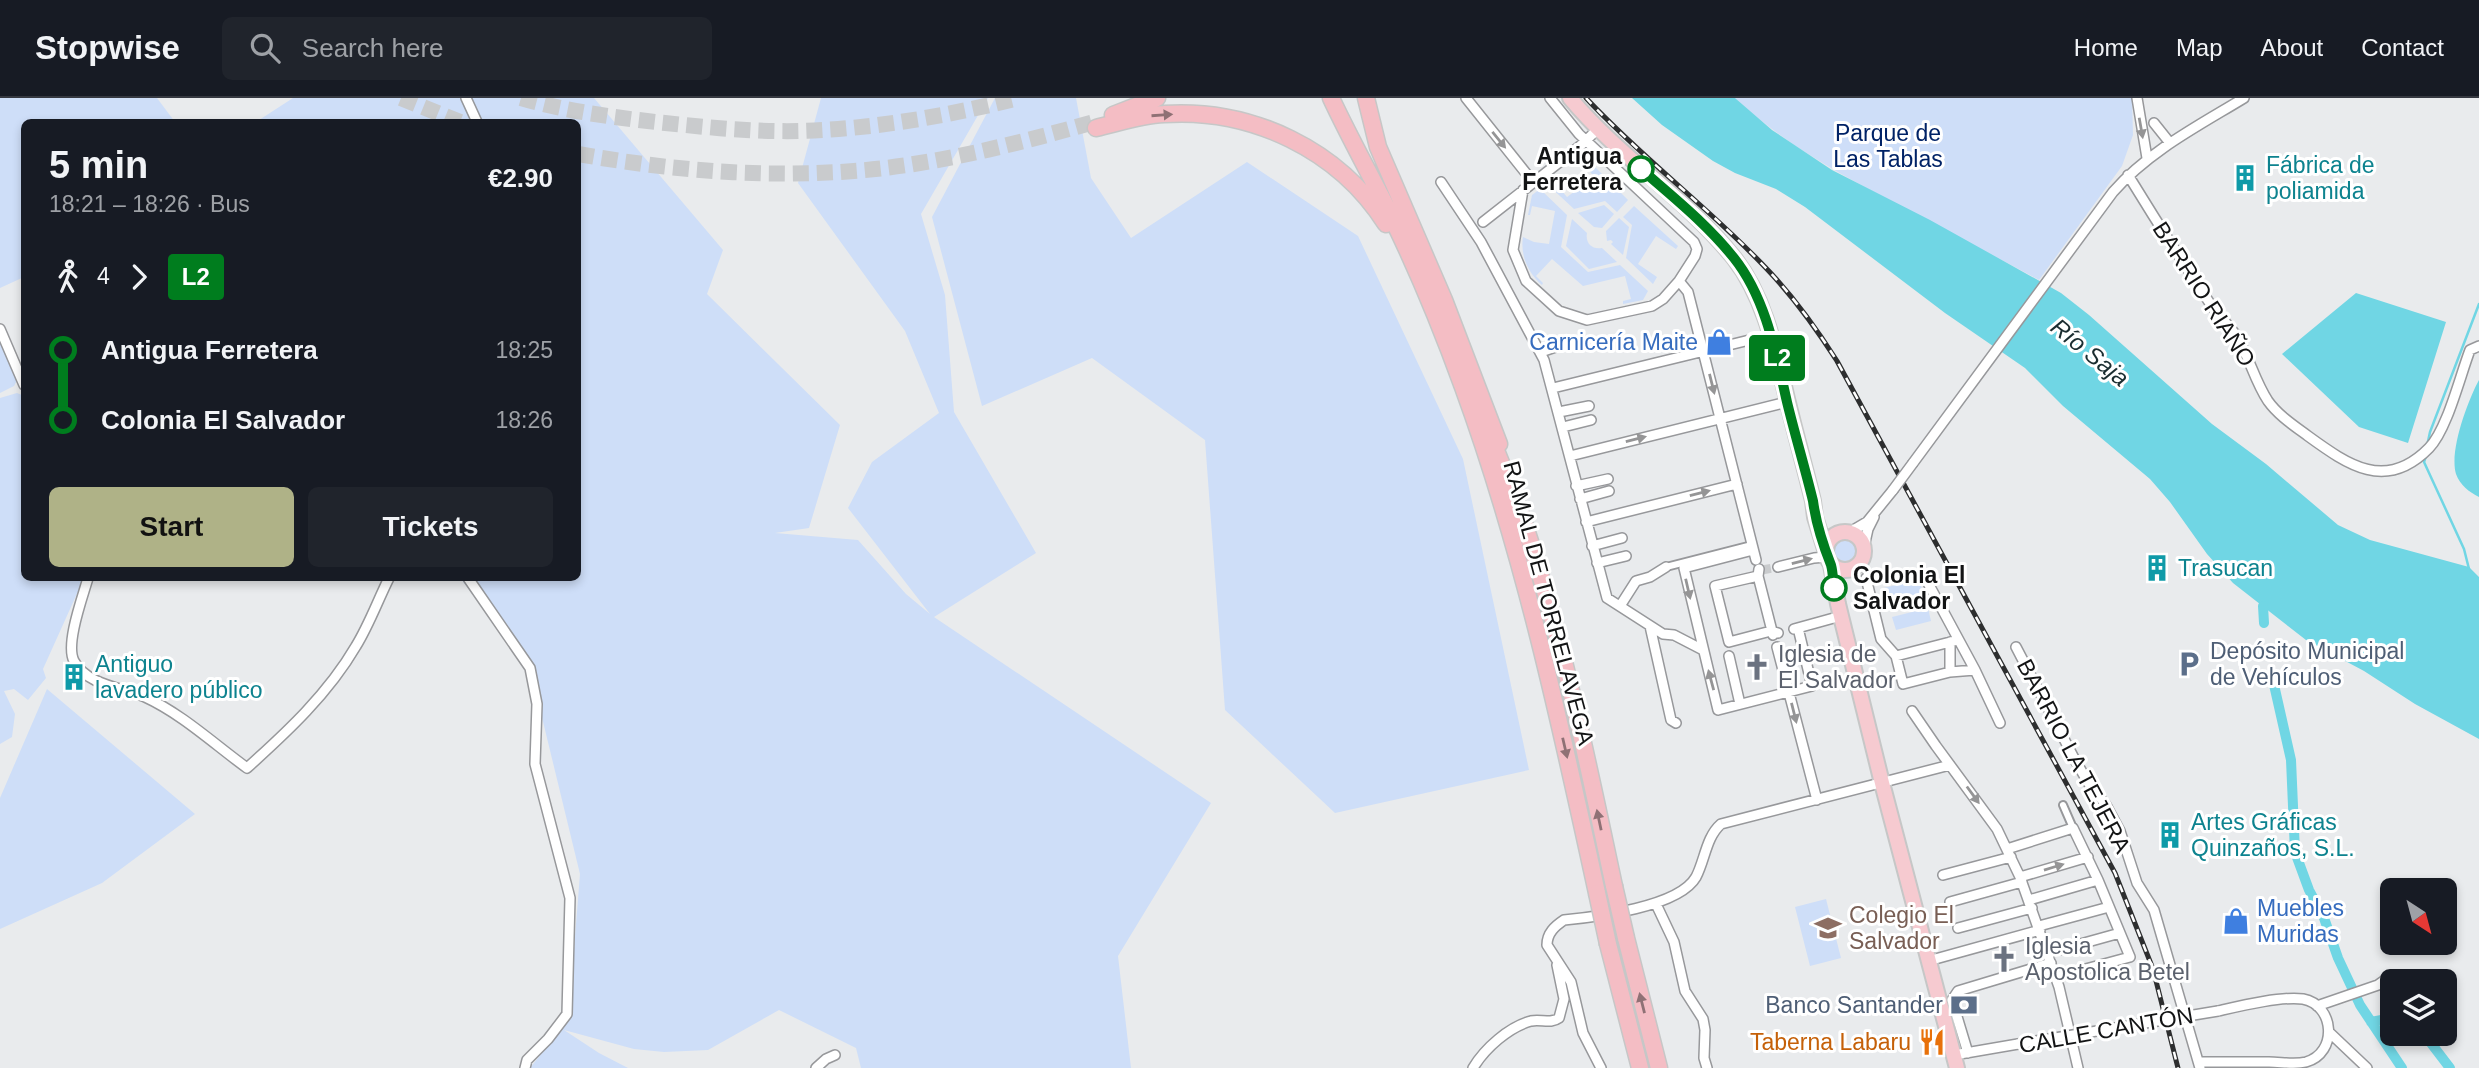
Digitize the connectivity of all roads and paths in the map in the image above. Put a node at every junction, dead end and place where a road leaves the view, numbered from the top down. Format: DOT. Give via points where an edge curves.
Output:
graph roads {
  1 [pos="466,98"];
  2 [pos="1157,98"];
  3 [pos="1366,98"];
  4 [pos="1466,98"];
  5 [pos="1550,98"];
  6 [pos="1570,98"];
  7 [pos="2137,98"];
  8 [pos="2244,98"];
  9 [pos="1334,102"];
  10 [pos="476,119"];
  11 [pos="2154,123"];
  12 [pos="1598,129"];
  13 [pos="1587,141"];
  14 [pos="2170,143"];
  15 [pos="2147,158"];
  16 [pos="2127,175"];
  17 [pos="1441,182"];
  18 [pos="1533,182"];
  19 [pos="1523,190"];
  20 [pos="1483,222"];
  21 [pos="1679,281"];
  22 [pos="0,329"];
  23 [pos="1770,335"];
  24 [pos="1564,344"];
  25 [pos="2479,346"];
  26 [pos="1703,351"];
  27 [pos="1541,352"];
  28 [pos="21,378"];
  29 [pos="1553,388"];
  30 [pos="1787,402"];
  31 [pos="1589,406"];
  32 [pos="1559,412"];
  33 [pos="1720,418"];
  34 [pos="1591,420"];
  35 [pos="1563,427"];
  36 [pos="1570,456"];
  37 [pos="1608,479"];
  38 [pos="1737,484"];
  39 [pos="1576,486"];
  40 [pos="1609,491"];
  41 [pos="1515,497"];
  42 [pos="1580,499"];
  43 [pos="1813,501"];
  44 [pos="1879,509"];
  45 [pos="1586,522"];
  46 [pos="1845,532"];
  47 [pos="1622,538"];
  48 [pos="1592,546"];
  49 [pos="1753,547"];
  50 [pos="1864,547"];
  51 [pos="1626,556"];
  52 [pos="1827,557"];
  53 [pos="1597,564"];
  54 [pos="1666,567"];
  55 [pos="1777,567"];
  56 [pos="1853,568"];
  57 [pos="1759,569"];
  58 [pos="1866,578"];
  59 [pos="88,581"];
  60 [pos="389,581"];
  61 [pos="470,581"];
  62 [pos="1928,583"];
  63 [pos="1525,586"];
  64 [pos="1620,606"];
  65 [pos="1840,610"];
  66 [pos="1650,626"];
  67 [pos="1775,637"];
  68 [pos="1954,641"];
  69 [pos="2015,647"];
  70 [pos="1727,649"];
  71 [pos="1703,650"];
  72 [pos="1896,656"];
  73 [pos="1975,670"];
  74 [pos="1950,672"];
  75 [pos="1789,692"];
  76 [pos="1740,704"];
  77 [pos="1912,711"];
  78 [pos="1676,723"];
  79 [pos="2000,723"];
  80 [pos="1950,765"];
  81 [pos="1882,783"];
  82 [pos="1817,800"];
  83 [pos="2063,805"];
  84 [pos="2073,828"];
  85 [pos="2009,853"];
  86 [pos="2088,857"];
  87 [pos="1943,875"];
  88 [pos="2021,880"];
  89 [pos="2098,880"];
  90 [pos="1950,902"];
  91 [pos="1656,904"];
  92 [pos="2031,904"];
  93 [pos="2109,906"];
  94 [pos="1958,928"];
  95 [pos="2040,928"];
  96 [pos="2120,933"];
  97 [pos="2050,958"];
  98 [pos="1555,959"];
  99 [pos="1928,961"];
  100 [pos="2056,977"];
  101 [pos="2380,982"];
  102 [pos="2318,1006"];
  103 [pos="2329,1032"];
  104 [pos="835,1055"];
  105 [pos="1960,1059"];
  106 [pos="2200,1065"];
  107 [pos="525,1068"];
  108 [pos="816,1068"];
  109 [pos="1473,1068"];
  110 [pos="1601,1068"];
  111 [pos="1640,1068"];
  112 [pos="1659,1068"];
  113 [pos="1707,1068"];
  114 [pos="2078,1068"];
  115 [pos="2367,1068"];
  1 -- 10 [label="street"];
  2 -- 63 [label="highway, one-way" via="1095,125 1163,114 1201,114 1248,123 1286,136 1323,158 1357,186 1384,221 1419,289 1469,416"];
  3 -- 41 [label="highway" via="1378,147 1444,300"];
  4 -- 18 [label="street, one-way"];
  5 -- 13 [label="street"];
  6 -- 12 [label="highway"];
  7 -- 15 [label="street, one-way"];
  8 -- 14 [label="street"];
  9 -- 41 [label="highway, RAMAL DE TORRELAVEGA" via="1387,186 1438,298"];
  9 -- 63 [label="highway, RAMAL DE TORRELAVEGA" via="1420,277 1463,386"];
  11 -- 14 [label="street"];
  12 -- 13 [label="street"];
  12 -- 23 [label="highway" via="1735,259 1751,285"];
  13 -- 18 [label="street"];
  13 -- 21 [label="street" via="1696,244"];
  14 -- 15 [label="street"];
  15 -- 16 [label="street"];
  16 -- 25 [label="street, BARRIO RIAÑO" via="2213,308 2242,344 2277,413 2341,460 2364,471 2382,472 2410,464 2427,450 2440,434 2470,350"];
  16 -- 44 [label="street, bridge"];
  17 -- 27 [label="street" via="1481,242"];
  18 -- 19 [label="street"];
  19 -- 20 [label="street"];
  19 -- 21 [label="street" via="1513,250 1526,281 1559,311 1587,320 1652,306"];
  21 -- 26 [label="street" via="1688,292"];
  22 -- 28 [label="street"];
  23 -- 26 [label="street"];
  23 -- 30 [label="highway"];
  24 -- 27 [label="street"];
  26 -- 29 [label="street"];
  26 -- 33 [label="street, one-way"];
  27 -- 29 [label="street"];
  29 -- 32 [label="street"];
  30 -- 33 [label="street"];
  30 -- 43 [label="highway"];
  31 -- 32 [label="street"];
  32 -- 35 [label="street"];
  36 -- 33 [label="street, one-way"];
  33 -- 38 [label="street"];
  34 -- 35 [label="street"];
  35 -- 36 [label="street"];
  36 -- 39 [label="street"];
  37 -- 39 [label="street"];
  45 -- 38 [label="street, one-way"];
  38 -- 49 [label="street"];
  39 -- 42 [label="street"];
  40 -- 42 [label="street"];
  112 -- 41 [label="highway, RAMAL DE TORRELAVEGA, one-way, bridge" via="1566,674"];
  42 -- 45 [label="street"];
  43 -- 46 [label="highway" via="1822,517"];
  43 -- 52 [label="highway"];
  44 -- 46 [label="street" via="1867,522"];
  44 -- 50 [label="street"];
  45 -- 48 [label="street"];
  46 -- 50 [label="highway" via="1860,539"];
  46 -- 52 [label="highway" via="1828,540"];
  47 -- 48 [label="street"];
  48 -- 53 [label="street"];
  49 -- 54 [label="street"];
  49 -- 57 [label="street"];
  49 -- 71 [label="street, one-way" via="1684,568"];
  50 -- 56 [label="highway" via="1862,560"];
  51 -- 53 [label="street"];
  55 -- 52 [label="street, one-way"];
  52 -- 56 [label="highway" via="1841,570"];
  52 -- 65 [label="highway"];
  53 -- 64 [label="street" via="1607,598"];
  54 -- 64 [label="street" via="1636,581"];
  56 -- 65 [label="highway"];
  57 -- 67 [label="street"];
  57 -- 67 [label="street" via="1715,586 1729,642"];
  58 -- 72 [label="street" via="1881,639"];
  59 -- 60 [label="street" via="72,641 74,663 97,681 163,707 247,768 284,736 342,667"];
  61 -- 107 [label="street" via="530,668 537,704 535,764 570,898 567,1014"];
  62 -- 68 [label="street"];
  63 -- 111 [label="highway, RAMAL DE TORRELAVEGA, one-way, bridge"];
  64 -- 66 [label="street"];
  65 -- 75 [label="street" via="1796,629 1812,686"];
  65 -- 81 [label="highway"];
  66 -- 71 [label="street"];
  66 -- 78 [label="street" via="1671,720"];
  67 -- 75 [label="street"];
  68 -- 72 [label="street"];
  68 -- 73 [label="street"];
  68 -- 74 [label="street"];
  69 -- 106 [label="street, BARRIO LA TEJERA" via="2075,760 2120,831 2137,883 2154,910"];
  70 -- 76 [label="street"];
  76 -- 71 [label="street, one-way" via="1718,710"];
  72 -- 74 [label="street" via="1903,684"];
  73 -- 74 [label="street"];
  73 -- 79 [label="street"];
  75 -- 76 [label="street"];
  75 -- 82 [label="street, one-way"];
  77 -- 80 [label="street"];
  80 -- 81 [label="street"];
  80 -- 85 [label="street, one-way"];
  81 -- 82 [label="street"];
  81 -- 99 [label="highway"];
  82 -- 91 [label="street" via="1721,824 1712,835 1696,878"];
  83 -- 84 [label="street"];
  84 -- 85 [label="street"];
  84 -- 86 [label="street"];
  85 -- 87 [label="street"];
  85 -- 88 [label="street"];
  88 -- 86 [label="street, one-way"];
  86 -- 89 [label="street"];
  88 -- 90 [label="street"];
  88 -- 92 [label="street"];
  89 -- 92 [label="street"];
  89 -- 93 [label="street"];
  91 -- 98 [label="street" via="1564,920 1550,933 1547,945"];
  91 -- 113 [label="street" via="1674,942 1685,991 1703,1018"];
  92 -- 94 [label="street"];
  92 -- 95 [label="street"];
  93 -- 95 [label="street"];
  93 -- 96 [label="street"];
  95 -- 97 [label="street"];
  95 -- 99 [label="street"];
  96 -- 97 [label="street"];
  96 -- 100 [label="street" via="2130,957"];
  97 -- 100 [label="street"];
  97 -- 105 [label="street" via="1953,995"];
  98 -- 109 [label="street" via="1564,999 1559,1018 1532,1021 1514,1030 1485,1052"];
  98 -- 110 [label="street" via="1571,982 1583,1033"];
  99 -- 105 [label="highway"];
  100 -- 114 [label="street"];
  101 -- 102 [label="street"];
  102 -- 103 [label="street"];
  102 -- 105 [label="street, CALLE CANTÓN, bridge" via="2295,999 2018,1044"];
  103 -- 106 [label="street, BARRIO LA TEJERA" via="2322,1052 2306,1062"];
  103 -- 115 [label="street"];
  104 -- 108 [label="street"];
}
